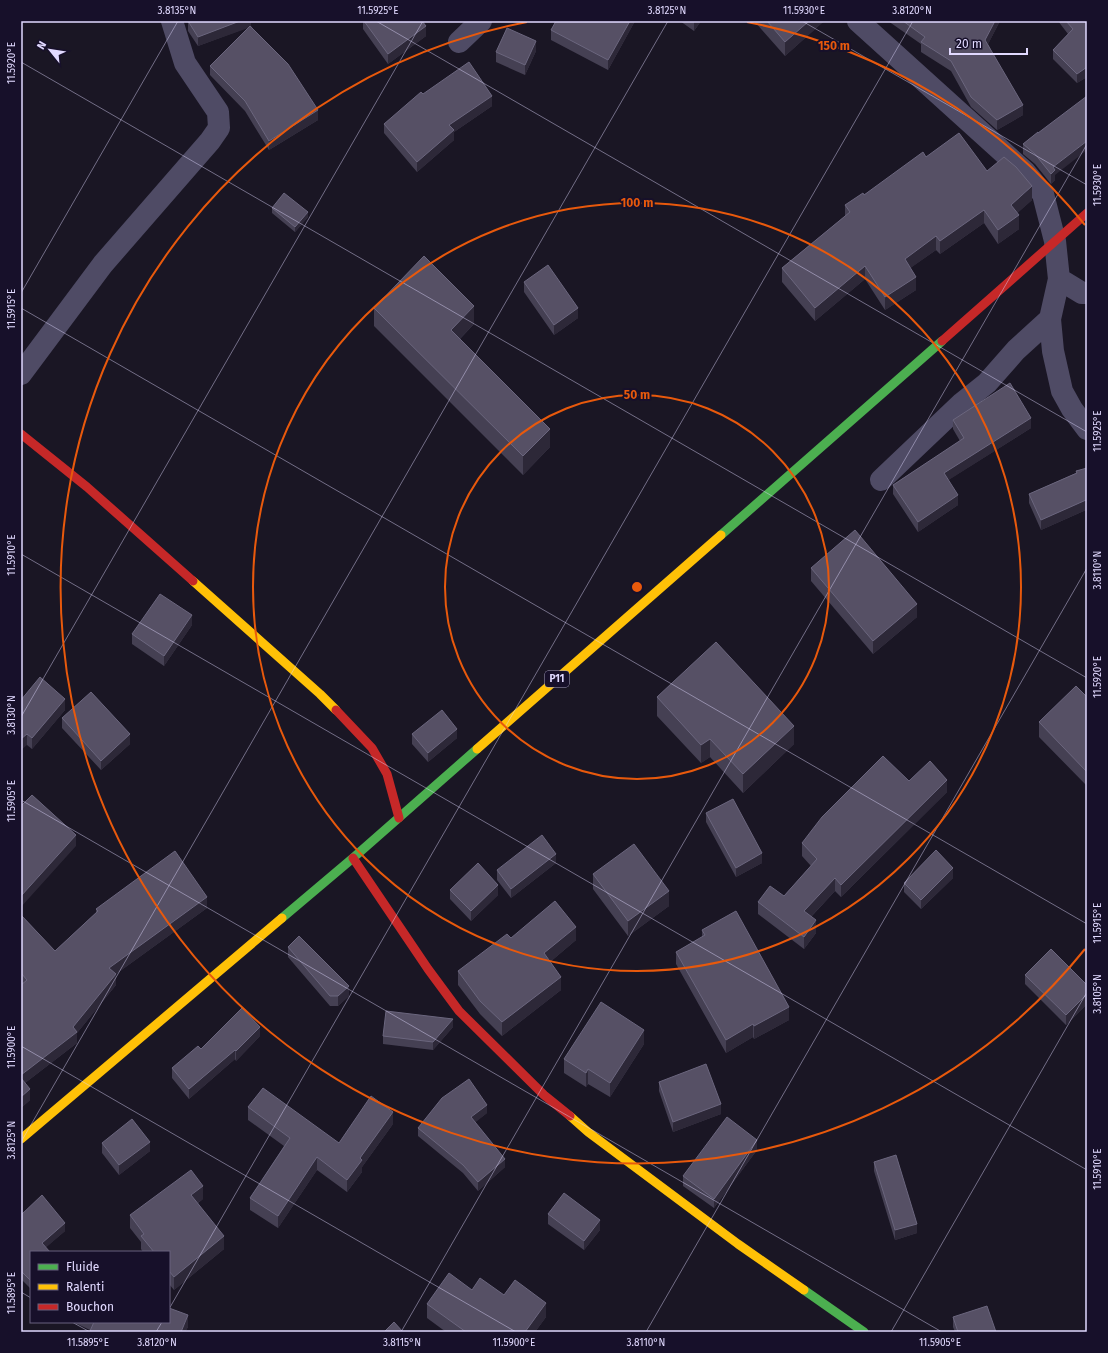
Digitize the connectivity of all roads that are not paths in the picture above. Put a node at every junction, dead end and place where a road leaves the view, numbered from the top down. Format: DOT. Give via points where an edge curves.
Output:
graph roads {
  1 [pos="172,21"];
  2 [pos="481,21"];
  3 [pos="858,21"];
  4 [pos="459,42"];
  5 [pos="1087,213"];
  6 [pos="1055,241"];
  7 [pos="1059,279"];
  8 [pos="1087,294"];
  9 [pos="1050,319"];
  10 [pos="21,374"];
  11 [pos="1087,429"];
  12 [pos="21,434"];
  13 [pos="881,480"];
  14 [pos="399,818"];
  15 [pos="353,858"];
  16 [pos="21,1139"];
  17 [pos="864,1332"];
  1 -- 10 [label="street" via="185,63 218,112 219,128 210,142 103,264"];
  2 -- 4 [label="street"];
  3 -- 6 [label="street" via="1025,172 1043,194"];
  5 -- 6 [label="main road, P11"];
  6 -- 7 [label="street"];
  6 -- 14 [label="main road, P11"];
  7 -- 8 [label="street"];
  7 -- 9 [label="street"];
  9 -- 11 [label="street" via="1062,391"];
  9 -- 13 [label="street" via="1016,350 987,383 962,403"];
  12 -- 14 [label="main road" via="87,487 320,694 372,748 387,774"];
  14 -- 15 [label="main road, P11"];
  15 -- 16 [label="main road, P11"];
  15 -- 17 [label="main road" via="459,1011 544,1095 588,1132 738,1244"];
}
